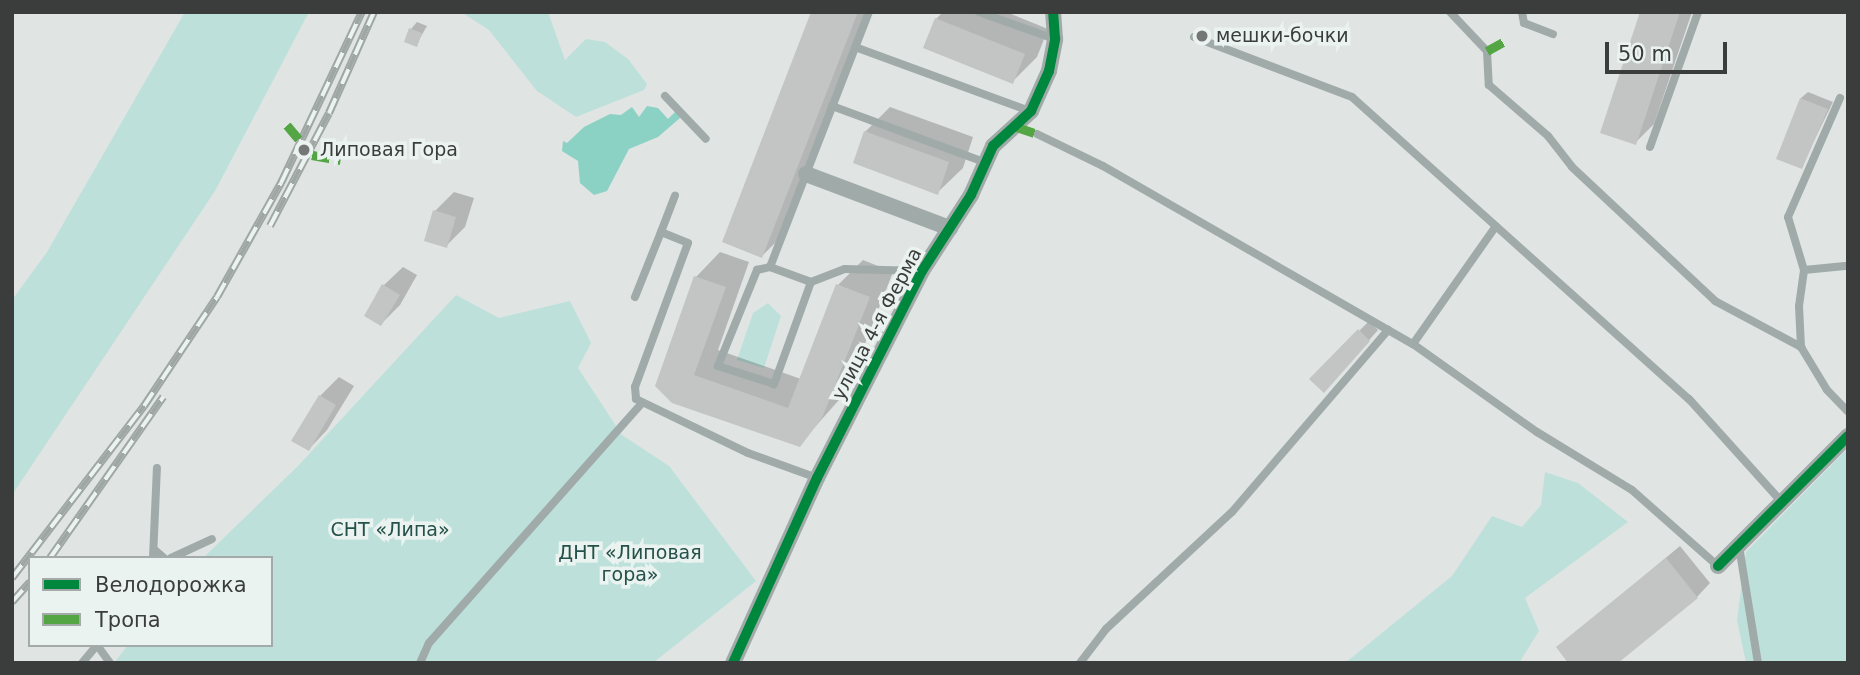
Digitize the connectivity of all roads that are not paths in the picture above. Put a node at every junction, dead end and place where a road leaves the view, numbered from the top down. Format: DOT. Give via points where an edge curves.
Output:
graph roads {
  1 [pos="869,12"];
  2 [pos="979,12"];
  3 [pos="1053,12"];
  4 [pos="1450,12"];
  5 [pos="1522,12"];
  6 [pos="1698,12"];
  7 [pos="1553,34"];
  8 [pos="1195,37"];
  9 [pos="1055,39"];
  10 [pos="855,47"];
  11 [pos="665,96"];
  12 [pos="1840,98"];
  13 [pos="832,107"];
  14 [pos="1031,111"];
  15 [pos="1037,134"];
  16 [pos="706,139"];
  17 [pos="1650,147"];
  18 [pos="984,162"];
  19 [pos="806,174"];
  20 [pos="675,196"];
  21 [pos="1496,226"];
  22 [pos="950,228"];
  23 [pos="660,232"];
  24 [pos="1845,266"];
  25 [pos="770,267"];
  26 [pos="1804,270"];
  27 [pos="922,271"];
  28 [pos="811,282"];
  29 [pos="635,297"];
  30 [pos="1388,330"];
  31 [pos="1413,344"];
  32 [pos="1801,347"];
  33 [pos="642,403"];
  34 [pos="1848,412"];
  35 [pos="1848,436"];
  36 [pos="157,468"];
  37 [pos="817,478"];
  38 [pos="1781,501"];
  39 [pos="212,539"];
  40 [pos="1739,544"];
  41 [pos="155,554"];
  42 [pos="175,556"];
  43 [pos="1718,566"];
  44 [pos="95,647"];
  45 [pos="98,647"];
  46 [pos="82,663"];
  47 [pos="110,663"];
  48 [pos="420,663"];
  49 [pos="733,663"];
  50 [pos="1080,663"];
  51 [pos="1758,663"];
  1 -- 10 [label="lane"];
  2 -- 9 [label="lane"];
  3 -- 9 [label="street, улица 4-я Ферма"];
  4 -- 32 [label="lane" via="1487,51 1489,85 1548,136 1572,167 1715,301"];
  5 -- 7 [label="lane" via="1524,23"];
  6 -- 17 [label="lane"];
  8 -- 21 [label="lane" via="1352,97"];
  9 -- 14 [label="street, улица 4-я Ферма" via="1049,71"];
  10 -- 13 [label="lane"];
  10 -- 14 [label="lane"];
  11 -- 16 [label="lane"];
  12 -- 26 [label="lane" via="1788,217"];
  13 -- 18 [label="lane"];
  13 -- 19 [label="lane"];
  14 -- 18 [label="street, улица 4-я Ферма" via="993,146"];
  15 -- 30 [label="lane" via="1103,166"];
  18 -- 22 [label="street, улица 4-я Ферма" via="971,195"];
  19 -- 22 [label="street"];
  19 -- 25 [label="lane"];
  20 -- 23 [label="lane"];
  21 -- 31 [label="lane"];
  21 -- 38 [label="lane" via="1689,399"];
  22 -- 27 [label="street, улица 4-я Ферма"];
  23 -- 29 [label="lane"];
  23 -- 33 [label="lane" via="688,243 635,387 636,399"];
  24 -- 26 [label="lane"];
  25 -- 28 [label="lane"];
  25 -- 28 [label="lane" via="757,270 718,366 774,384"];
  26 -- 32 [label="lane" via="1799,306"];
  27 -- 28 [label="lane" via="845,269"];
  27 -- 37 [label="street, улица 4-я Ферма"];
  30 -- 31 [label="lane"];
  30 -- 50 [label="lane" via="1232,512 1106,629"];
  31 -- 43 [label="lane" via="1537,432 1632,490"];
  32 -- 34 [label="lane" via="1827,390"];
  33 -- 37 [label="lane" via="748,453"];
  33 -- 48 [label="lane" via="429,643"];
  35 -- 38 [label="street"];
  36 -- 41 [label="lane"];
  37 -- 49 [label="street, улица 4-я Ферма"];
  38 -- 40 [label="street"];
  39 -- 42 [label="lane"];
  40 -- 43 [label="street"];
  40 -- 51 [label="lane"];
  44 -- 46 [label="lane"];
  45 -- 47 [label="lane"];
}
